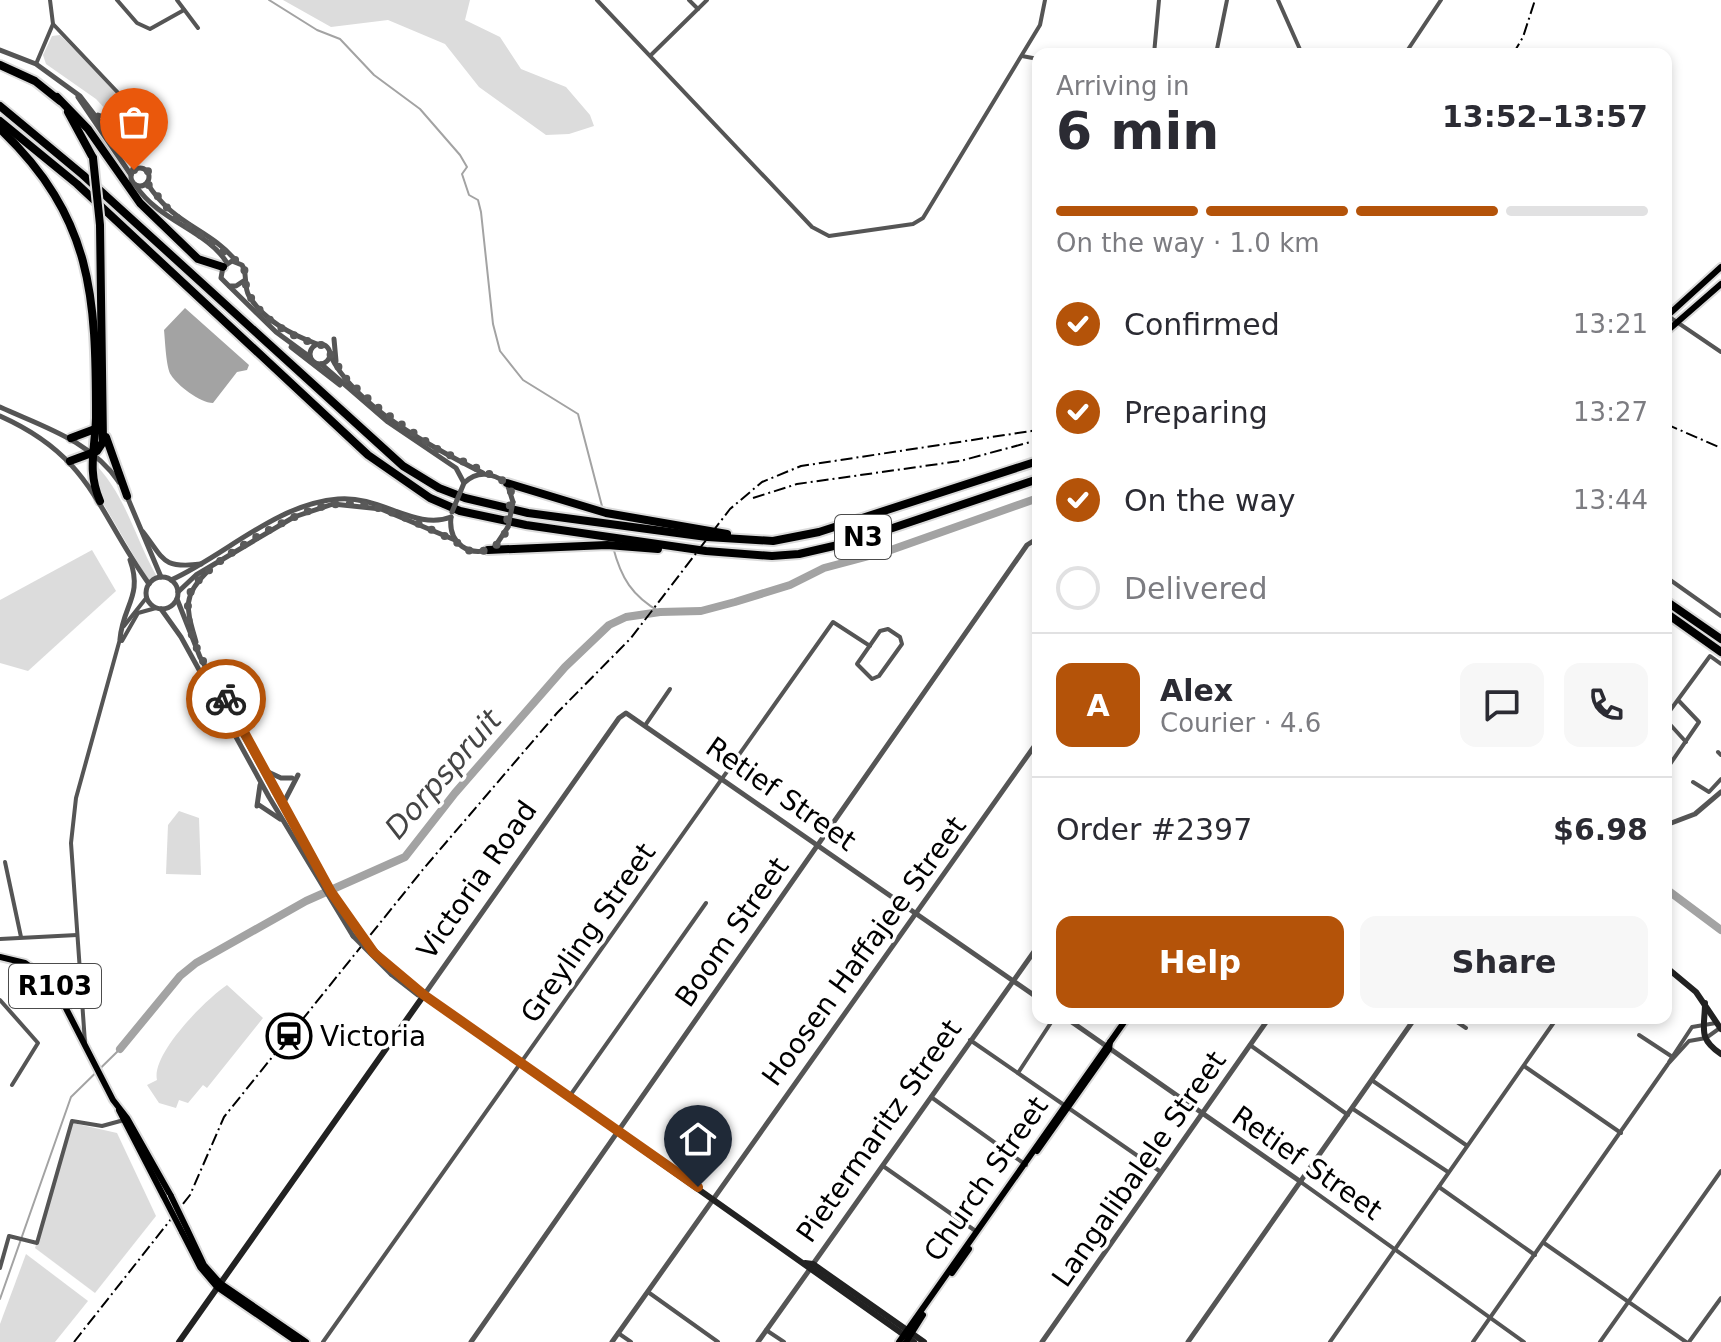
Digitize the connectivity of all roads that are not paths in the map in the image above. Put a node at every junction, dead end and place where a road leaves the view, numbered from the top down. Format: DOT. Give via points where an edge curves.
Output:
graph roads {
  1 [pos="49,0"];
  2 [pos="117,0"];
  3 [pos="177,0"];
  4 [pos="597,0"];
  5 [pos="689,0"];
  6 [pos="707,0"];
  7 [pos="1045,0"];
  8 [pos="1159,0"];
  9 [pos="1227,0"];
  10 [pos="1279,0"];
  11 [pos="1441,0"];
  12 [pos="698,9"];
  13 [pos="184,10"];
  14 [pos="53,24"];
  15 [pos="198,28"];
  16 [pos="1155,48"];
  17 [pos="1217,48"];
  18 [pos="1299,48"];
  19 [pos="1409,48"];
  20 [pos="0,50"];
  21 [pos="651,55"];
  22 [pos="1022,56"];
  23 [pos="1032,58"];
  24 [pos="36,64"];
  25 [pos="0,65"];
  26 [pos="73,90"];
  27 [pos="57,97"];
  28 [pos="124,99"];
  29 [pos="0,106"];
  30 [pos="97,115"];
  31 [pos="0,121"];
  32 [pos="0,129"];
  33 [pos="117,144"];
  34 [pos="136,169"];
  35 [pos="131,175"];
  36 [pos="147,183"];
  37 [pos="136,186"];
  38 [pos="236,262"];
  39 [pos="225,265"];
  40 [pos="1721,267"];
  41 [pos="245,280"];
  42 [pos="1721,284"];
  43 [pos="229,286"];
  44 [pos="1672,311"];
  45 [pos="1672,320"];
  46 [pos="1677,323"];
  47 [pos="1672,327"];
  48 [pos="281,335"];
  49 [pos="334,339"];
  50 [pos="317,344"];
  51 [pos="1721,352"];
  52 [pos="330,355"];
  53 [pos="310,357"];
  54 [pos="321,364"];
  55 [pos="344,377"];
  56 [pos="351,392"];
  57 [pos="0,407"];
  58 [pos="0,416"];
  59 [pos="104,420"];
  60 [pos="95,429"];
  61 [pos="71,438"];
  62 [pos="91,453"];
  63 [pos="70,461"];
  64 [pos="1032,463"];
  65 [pos="484,473"];
  66 [pos="1032,482"];
  67 [pos="464,483"];
  68 [pos="507,483"];
  69 [pos="127,496"];
  70 [pos="100,501"];
  71 [pos="452,515"];
  72 [pos="605,517"];
  73 [pos="140,528"];
  74 [pos="455,540"];
  75 [pos="610,541"];
  76 [pos="1032,542"];
  77 [pos="125,546"];
  78 [pos="488,550"];
  79 [pos="203,564"];
  80 [pos="213,565"];
  81 [pos="161,577"];
  82 [pos="171,580"];
  83 [pos="1672,581"];
  84 [pos="149,584"];
  85 [pos="178,596"];
  86 [pos="147,597"];
  87 [pos="1672,604"];
  88 [pos="158,608"];
  89 [pos="1721,616"];
  90 [pos="1672,617"];
  91 [pos="1672,623"];
  92 [pos="1692,631"];
  93 [pos="120,639"];
  94 [pos="1721,639"];
  95 [pos="870,646"];
  96 [pos="118,650"];
  97 [pos="1721,652"];
  98 [pos="200,657"];
  99 [pos="1721,664"];
  100 [pos="670,689"];
  101 [pos="1679,701"];
  102 [pos="1672,710"];
  103 [pos="619,718"];
  104 [pos="646,724"];
  105 [pos="1672,725"];
  106 [pos="1686,742"];
  107 [pos="1032,750"];
  108 [pos="1672,762"];
  109 [pos="265,770"];
  110 [pos="259,777"];
  111 [pos="721,777"];
  112 [pos="1721,779"];
  113 [pos="1693,782"];
  114 [pos="1721,792"];
  115 [pos="284,805"];
  116 [pos="1672,823"];
  117 [pos="286,826"];
  118 [pos="818,843"];
  119 [pos="5,862"];
  120 [pos="321,880"];
  121 [pos="706,903"];
  122 [pos="917,913"];
  123 [pos="78,935"];
  124 [pos="21,937"];
  125 [pos="0,939"];
  126 [pos="1032,955"];
  127 [pos="0,957"];
  128 [pos="1672,973"];
  129 [pos="1014,981"];
  130 [pos="421,993"];
  131 [pos="1032,994"];
  132 [pos="0,1000"];
  133 [pos="1705,1003"];
  134 [pos="1702,1023"];
  135 [pos="1050,1024"];
  136 [pos="1075,1024"];
  137 [pos="1123,1024"];
  138 [pos="1264,1024"];
  139 [pos="1411,1024"];
  140 [pos="1460,1024"];
  141 [pos="1553,1024"];
  142 [pos="1720,1027"];
  143 [pos="1466,1028"];
  144 [pos="1639,1035"];
  145 [pos="1703,1039"];
  146 [pos="970,1040"];
  147 [pos="85,1043"];
  148 [pos="1108,1045"];
  149 [pos="1250,1045"];
  150 [pos="1721,1054"];
  151 [pos="1672,1058"];
  152 [pos="521,1063"];
  153 [pos="1523,1065"];
  154 [pos="1018,1073"];
  155 [pos="1373,1081"];
  156 [pos="12,1085"];
  157 [pos="569,1097"];
  158 [pos="931,1097"];
  159 [pos="1066,1106"];
  160 [pos="1350,1112"];
  161 [pos="1203,1113"];
  162 [pos="125,1119"];
  163 [pos="618,1131"];
  164 [pos="1621,1133"];
  165 [pos="1467,1146"];
  166 [pos="1025,1164"];
  167 [pos="882,1165"];
  168 [pos="1721,1171"];
  169 [pos="1161,1172"];
  170 [pos="1448,1172"];
  171 [pos="1301,1182"];
  172 [pos="1438,1187"];
  173 [pos="713,1198"];
  174 [pos="978,1232"];
  175 [pos="1544,1243"];
  176 [pos="1395,1250"];
  177 [pos="1535,1255"];
  178 [pos="809,1265"];
  179 [pos="0,1268"];
  180 [pos="219,1285"];
  181 [pos="647,1292"];
  182 [pos="1721,1298"];
  183 [pos="1628,1302"];
  184 [pos="1490,1319"];
  185 [pos="766,1330"];
  186 [pos="618,1333"];
  187 [pos="907,1338"];
  188 [pos="179,1342"];
  189 [pos="297,1342"];
  190 [pos="306,1342"];
  191 [pos="323,1342"];
  192 [pos="471,1342"];
  193 [pos="612,1342"];
  194 [pos="631,1342"];
  195 [pos="718,1342"];
  196 [pos="758,1342"];
  197 [pos="784,1342"];
  198 [pos="924,1342"];
  199 [pos="1042,1342"];
  200 [pos="1188,1342"];
  201 [pos="1330,1342"];
  202 [pos="1473,1342"];
  203 [pos="1524,1342"];
  204 [pos="1600,1342"];
  205 [pos="1688,1342"];
  1 -- 14 [label="street"];
  2 -- 13 [label="street" via="137,23 150,29"];
  3 -- 13 [label="street"];
  4 -- 21 [label="street"];
  5 -- 12 [label="street"];
  6 -- 12 [label="street"];
  7 -- 22 [label="street" via="1044,17"];
  8 -- 16 [label="street"];
  9 -- 17 [label="street"];
  10 -- 18 [label="street"];
  11 -- 19 [label="street"];
  12 -- 21 [label="street"];
  13 -- 15 [label="street"];
  14 -- 24 [label="street"];
  14 -- 28 [label="street"];
  20 -- 24 [label="street"];
  21 -- 22 [label="street" via="812,227 829,236 913,224 923,218"];
  22 -- 23 [label="street"];
  24 -- 26 [label="street"];
  25 -- 27 [label="highway"];
  26 -- 30 [label="street"];
  26 -- 35 [label="street"];
  27 -- 39 [label="highway" via="88,129 140,203 198,259"];
  27 -- 59 [label="highway, bridge" via="93,158 100,225"];
  29 -- 72 [label="highway" via="403,466 465,498 528,513"];
  30 -- 33 [label="street"];
  30 -- 33 [label="street" via="115,122"];
  31 -- 75 [label="highway" via="77,184 395,476 460,511"];
  32 -- 60 [label="highway" via="47,181 82,250 91,293"];
  33 -- 34 [label="street"];
  34 -- 35 [label="street"];
  34 -- 36 [label="street" via="148,171"];
  35 -- 37 [label="street"];
  36 -- 37 [label="street"];
  36 -- 38 [label="street" via="173,215"];
  37 -- 39 [label="street" via="163,213 218,251"];
  38 -- 39 [label="street"];
  38 -- 41 [label="street" via="244,267"];
  39 -- 43 [label="street" via="221,278"];
  40 -- 44 [label="main road"];
  41 -- 43 [label="street"];
  41 -- 50 [label="street" via="249,296 281,328"];
  42 -- 46 [label="main road"];
  43 -- 48 [label="street"];
  45 -- 46 [label="street"];
  46 -- 47 [label="main road"];
  46 -- 51 [label="street"];
  48 -- 53 [label="street"];
  48 -- 56 [label="street" via="310,364"];
  49 -- 55 [label="street" via="334,355"];
  50 -- 52 [label="street"];
  50 -- 53 [label="street"];
  52 -- 54 [label="street"];
  52 -- 55 [label="street"];
  53 -- 54 [label="street"];
  54 -- 56 [label="street"];
  55 -- 65 [label="street" via="414,435"];
  56 -- 67 [label="street" via="456,468"];
  57 -- 61 [label="street"];
  58 -- 63 [label="street" via="47,440"];
  59 -- 62 [label="highway" via="102,445"];
  59 -- 69 [label="highway"];
  60 -- 61 [label="highway"];
  60 -- 62 [label="highway"];
  61 -- 62 [label="street"];
  62 -- 63 [label="highway"];
  62 -- 69 [label="street"];
  62 -- 70 [label="highway" via="91,478"];
  63 -- 70 [label="street"];
  64 -- 72 [label="highway, N3" via="819,532 744,537"];
  65 -- 67 [label="street"];
  65 -- 68 [label="street"];
  66 -- 75 [label="highway, N3" via="824,549 772,556"];
  67 -- 71 [label="street, bridge"];
  68 -- 72 [label="highway"];
  68 -- 78 [label="street, bridge" via="513,502 508,527 500,543"];
  69 -- 73 [label="street"];
  70 -- 77 [label="street"];
  71 -- 74 [label="street"];
  71 -- 79 [label="street" via="432,522 371,501 329,500 292,511"];
  73 -- 79 [label="street" via="165,562 179,567"];
  73 -- 81 [label="street"];
  74 -- 78 [label="street" via="467,550"];
  74 -- 80 [label="street" via="381,509 333,504 294,517"];
  75 -- 78 [label="highway"];
  76 -- 118 [label="street, Boom Street"];
  77 -- 84 [label="street"];
  77 -- 93 [label="street" via="136,583"];
  79 -- 82 [label="street"];
  80 -- 85 [label="street" via="189,580"];
  80 -- 98 [label="street" via="189,596"];
  81 -- 82 [label="street"];
  81 -- 84 [label="street"];
  82 -- 85 [label="street"];
  83 -- 89 [label="street"];
  84 -- 86 [label="street"];
  85 -- 88 [label="street" via="173,605"];
  85 -- 98 [label="street"];
  86 -- 88 [label="street"];
  86 -- 93 [label="street" via="130,615"];
  87 -- 94 [label="highway"];
  88 -- 96 [label="street" via="134,617"];
  88 -- 110 [label="street" via="181,637"];
  90 -- 92 [label="highway"];
  91 -- 92 [label="highway"];
  92 -- 97 [label="highway"];
  93 -- 96 [label="street"];
  95 -- 95 [label="street" via="857,667 875,679 902,640 883,629"];
  95 -- 111 [label="street, Greyling Street" via="833,622"];
  96 -- 123 [label="street" via="73,813"];
  98 -- 109 [label="street"];
  99 -- 101 [label="street" via="1710,656"];
  100 -- 104 [label="street"];
  101 -- 102 [label="street"];
  101 -- 106 [label="street" via="1699,720"];
  103 -- 104 [label="street, Retief Street" via="629,713"];
  103 -- 130 [label="street, Victoria Road"];
  104 -- 111 [label="street, Retief Street"];
  105 -- 106 [label="street"];
  106 -- 108 [label="street"];
  107 -- 122 [label="street, Hoosen Haffajee Street"];
  109 -- 115 [label="street"];
  109 -- 115 [label="street" via="281,778 295,776"];
  110 -- 117 [label="street"];
  110 -- 117 [label="street" via="258,806"];
  111 -- 118 [label="street, Retief Street"];
  111 -- 152 [label="street, Greyling Street"];
  112 -- 113 [label="street" via="1709,792"];
  114 -- 116 [label="street" via="1695,814"];
  115 -- 120 [label="street"];
  117 -- 120 [label="street"];
  118 -- 122 [label="street, Retief Street"];
  118 -- 163 [label="street, Boom Street"];
  119 -- 124 [label="street"];
  120 -- 130 [label="street, bridge" via="355,934"];
  121 -- 157 [label="street"];
  122 -- 129 [label="street, Retief Street"];
  122 -- 173 [label="street, Hoosen Haffajee Street"];
  123 -- 124 [label="street"];
  123 -- 147 [label="street"];
  124 -- 125 [label="street"];
  126 -- 129 [label="street, Pietermaritz Street"];
  127 -- 147 [label="main road, R103" via="25,963 53,983"];
  128 -- 133 [label="main road"];
  129 -- 131 [label="street, Retief Street"];
  129 -- 146 [label="street, Pietermaritz Street"];
  130 -- 152 [label="main road"];
  130 -- 180 [label="main road, Victoria Road"];
  132 -- 156 [label="street" via="38,1043"];
  133 -- 134 [label="main road"];
  133 -- 142 [label="main road"];
  134 -- 142 [label="street"];
  134 -- 145 [label="main road"];
  134 -- 151 [label="street" via="1690,1029"];
  135 -- 154 [label="street"];
  136 -- 148 [label="street, Retief Street"];
  137 -- 148 [label="main road, Church Street"];
  138 -- 149 [label="street, Langalibalele Street"];
  139 -- 155 [label="street"];
  140 -- 143 [label="street"];
  141 -- 153 [label="street"];
  142 -- 145 [label="street"];
  144 -- 151 [label="street"];
  145 -- 150 [label="main road"];
  145 -- 151 [label="street" via="1689,1041"];
  146 -- 154 [label="street"];
  146 -- 158 [label="street, Pietermaritz Street"];
  147 -- 162 [label="main road, R103"];
  148 -- 159 [label="main road, Church Street"];
  148 -- 161 [label="street, Retief Street"];
  149 -- 160 [label="street"];
  149 -- 161 [label="street, Langalibalele Street"];
  151 -- 164 [label="street"];
  152 -- 157 [label="main road"];
  152 -- 191 [label="street, Greyling Street"];
  153 -- 164 [label="street"];
  153 -- 165 [label="street"];
  154 -- 159 [label="street"];
  155 -- 160 [label="street"];
  155 -- 165 [label="street"];
  157 -- 163 [label="main road"];
  158 -- 166 [label="street"];
  158 -- 167 [label="street, Pietermaritz Street"];
  159 -- 166 [label="main road, Church Street"];
  159 -- 169 [label="street"];
  160 -- 170 [label="street"];
  160 -- 171 [label="street"];
  161 -- 169 [label="street, Langalibalele Street"];
  161 -- 171 [label="street, Retief Street"];
  162 -- 179 [label="street" via="102,1126 72,1121 39,1239 35,1245 8,1238"];
  162 -- 180 [label="main road, R103, bridge" via="200,1267"];
  163 -- 173 [label="main road"];
  163 -- 192 [label="street, Boom Street"];
  164 -- 175 [label="street"];
  165 -- 170 [label="street"];
  166 -- 174 [label="main road, Church Street"];
  167 -- 174 [label="street"];
  167 -- 178 [label="street, Pietermaritz Street"];
  168 -- 183 [label="street"];
  169 -- 199 [label="street, Langalibalele Street"];
  170 -- 172 [label="street"];
  171 -- 176 [label="street, Retief Street"];
  171 -- 200 [label="street"];
  172 -- 176 [label="street"];
  172 -- 177 [label="street"];
  173 -- 178 [label="main road"];
  173 -- 181 [label="street, Hoosen Haffajee Street"];
  174 -- 187 [label="main road, Church Street"];
  175 -- 177 [label="street"];
  175 -- 183 [label="street"];
  176 -- 184 [label="street, Retief Street"];
  176 -- 201 [label="street"];
  177 -- 184 [label="street"];
  178 -- 185 [label="street, Pietermaritz Street"];
  178 -- 187 [label="main road"];
  180 -- 188 [label="main road, Victoria Road"];
  180 -- 189 [label="main road, R103"];
  180 -- 190 [label="main road, R103"];
  181 -- 186 [label="street, Hoosen Haffajee Street"];
  181 -- 195 [label="street"];
  182 -- 205 [label="street"];
  183 -- 204 [label="street"];
  183 -- 205 [label="street"];
  184 -- 202 [label="street"];
  184 -- 203 [label="street, Retief Street"];
  185 -- 196 [label="street, Pietermaritz Street"];
  185 -- 197 [label="street"];
  186 -- 193 [label="street, Hoosen Haffajee Street"];
  186 -- 194 [label="street"];
  187 -- 198 [label="main road"];
}
